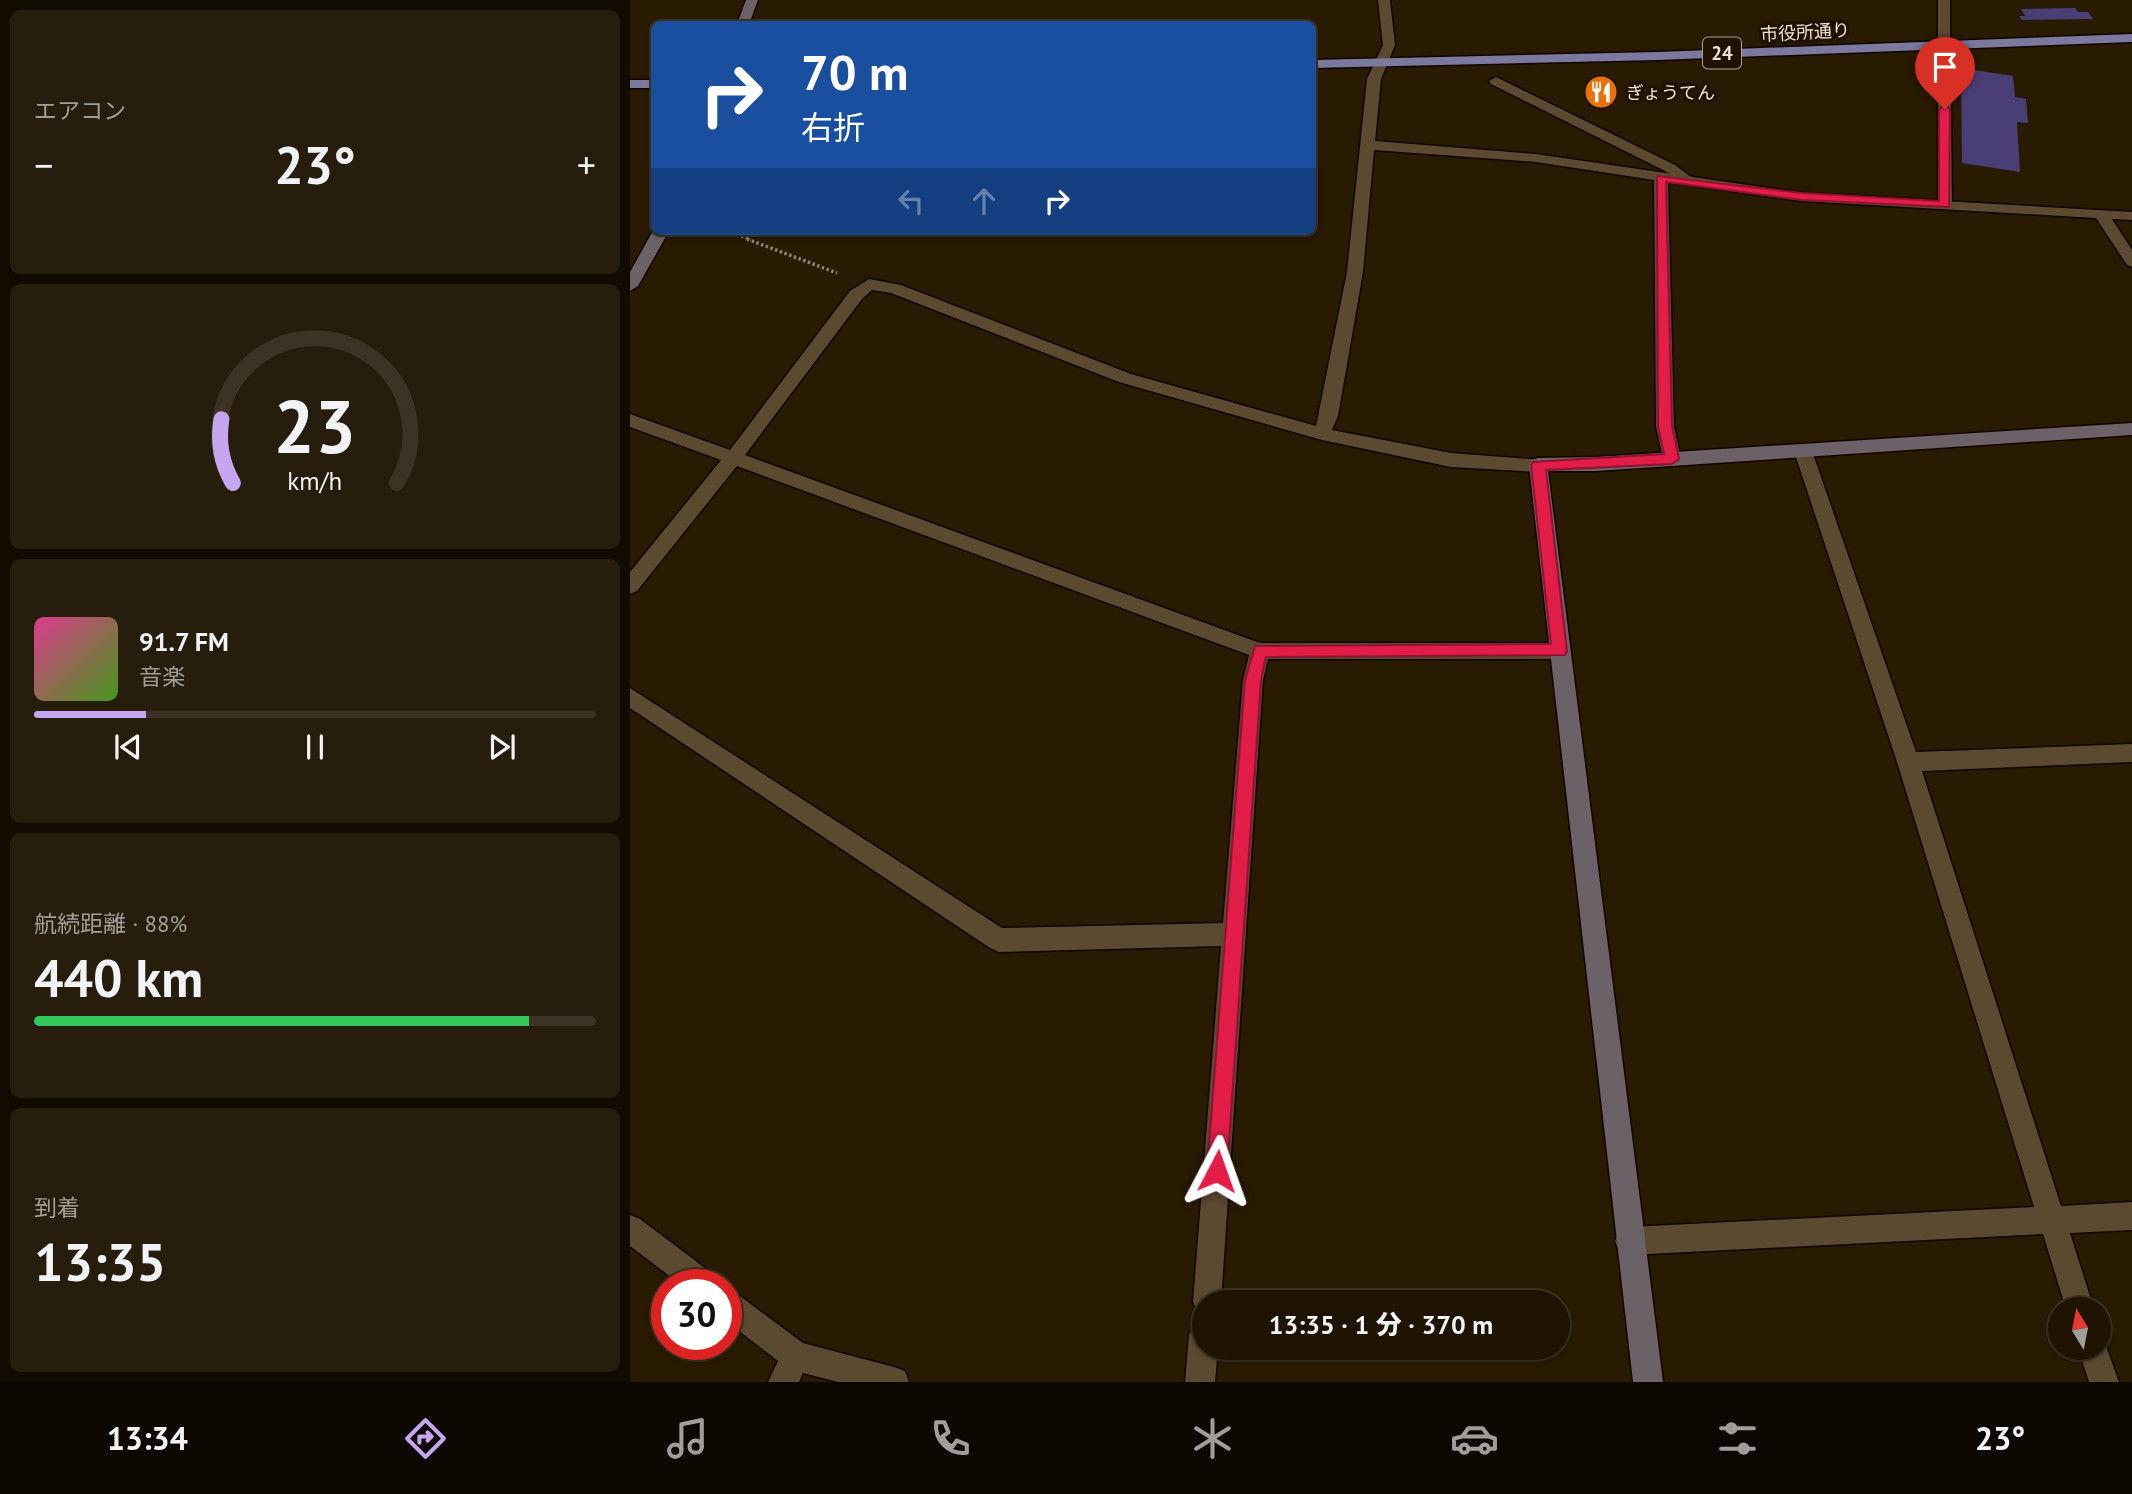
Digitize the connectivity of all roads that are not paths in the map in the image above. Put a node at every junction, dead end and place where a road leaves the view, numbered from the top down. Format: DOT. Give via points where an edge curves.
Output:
graph roads {
  1 [pos="752,0"];
  2 [pos="1384,0"];
  3 [pos="1944,0"];
  4 [pos="744,21"];
  5 [pos="2132,38"];
  6 [pos="1945,43"];
  7 [pos="1382,62"];
  8 [pos="1316,64"];
  9 [pos="1496,81"];
  10 [pos="630,84"];
  11 [pos="651,84"];
  12 [pos="1368,145"];
  13 [pos="1661,178"];
  14 [pos="1688,180"];
  15 [pos="1945,205"];
  16 [pos="2101,214"];
  17 [pos="2132,216"];
  18 [pos="659,235"];
  19 [pos="2132,262"];
  20 [pos="630,286"];
  21 [pos="630,421"];
  22 [pos="2132,429"];
  23 [pos="1322,434"];
  24 [pos="1803,451"];
  25 [pos="734,457"];
  26 [pos="1672,459"];
  27 [pos="1538,465"];
  28 [pos="630,586"];
  29 [pos="1260,651"];
  30 [pos="1559,651"];
  31 [pos="630,698"];
  32 [pos="2132,753"];
  33 [pos="1908,762"];
  34 [pos="1236,934"];
  35 [pos="2132,1216"];
  36 [pos="2052,1220"];
  37 [pos="630,1229"];
  38 [pos="1629,1241"];
  39 [pos="683,1269"];
  40 [pos="1208,1290"];
  41 [pos="2076,1297"];
  42 [pos="742,1320"];
  43 [pos="1202,1360"];
  44 [pos="2097,1360"];
  45 [pos="790,1369"];
  46 [pos="894,1382"];
  47 [pos="1200,1382"];
  48 [pos="1648,1382"];
  49 [pos="2104,1382"];
  1 -- 4 [label="street"];
  2 -- 7 [label="street" via="1389,45"];
  3 -- 6 [label="street"];
  5 -- 6 [label="main road, 市役所通り / 24"];
  6 -- 7 [label="main road, 市役所通り / 24"];
  6 -- 15 [label="street"];
  7 -- 8 [label="main road, 市役所通り / 24"];
  7 -- 12 [label="street" via="1374,79"];
  9 -- 14 [label="street"];
  10 -- 11 [label="main road"];
  12 -- 13 [label="street" via="1536,158"];
  12 -- 23 [label="street" via="1355,272"];
  13 -- 14 [label="street"];
  13 -- 26 [label="street" via="1665,426"];
  14 -- 15 [label="street" via="1802,197"];
  15 -- 16 [label="street"];
  16 -- 17 [label="street"];
  16 -- 19 [label="street"];
  18 -- 20 [label="street"];
  21 -- 25 [label="street"];
  22 -- 24 [label="street"];
  23 -- 25 [label="street" via="1125,378 895,289 869,284"];
  23 -- 27 [label="street" via="1451,460"];
  24 -- 26 [label="street"];
  24 -- 33 [label="street"];
  25 -- 28 [label="street"];
  25 -- 29 [label="street"];
  26 -- 27 [label="street"];
  27 -- 30 [label="street"];
  29 -- 30 [label="street"];
  29 -- 34 [label="street" via="1253,680"];
  30 -- 38 [label="street"];
  31 -- 34 [label="street" via="999,940"];
  32 -- 33 [label="street"];
  33 -- 36 [label="street"];
  34 -- 40 [label="street"];
  35 -- 36 [label="street"];
  36 -- 38 [label="street"];
  36 -- 41 [label="street"];
  37 -- 39 [label="street"];
  38 -- 48 [label="street"];
  42 -- 45 [label="street"];
  43 -- 47 [label="street"];
  44 -- 49 [label="street"];
  45 -- 46 [label="street"];
}
